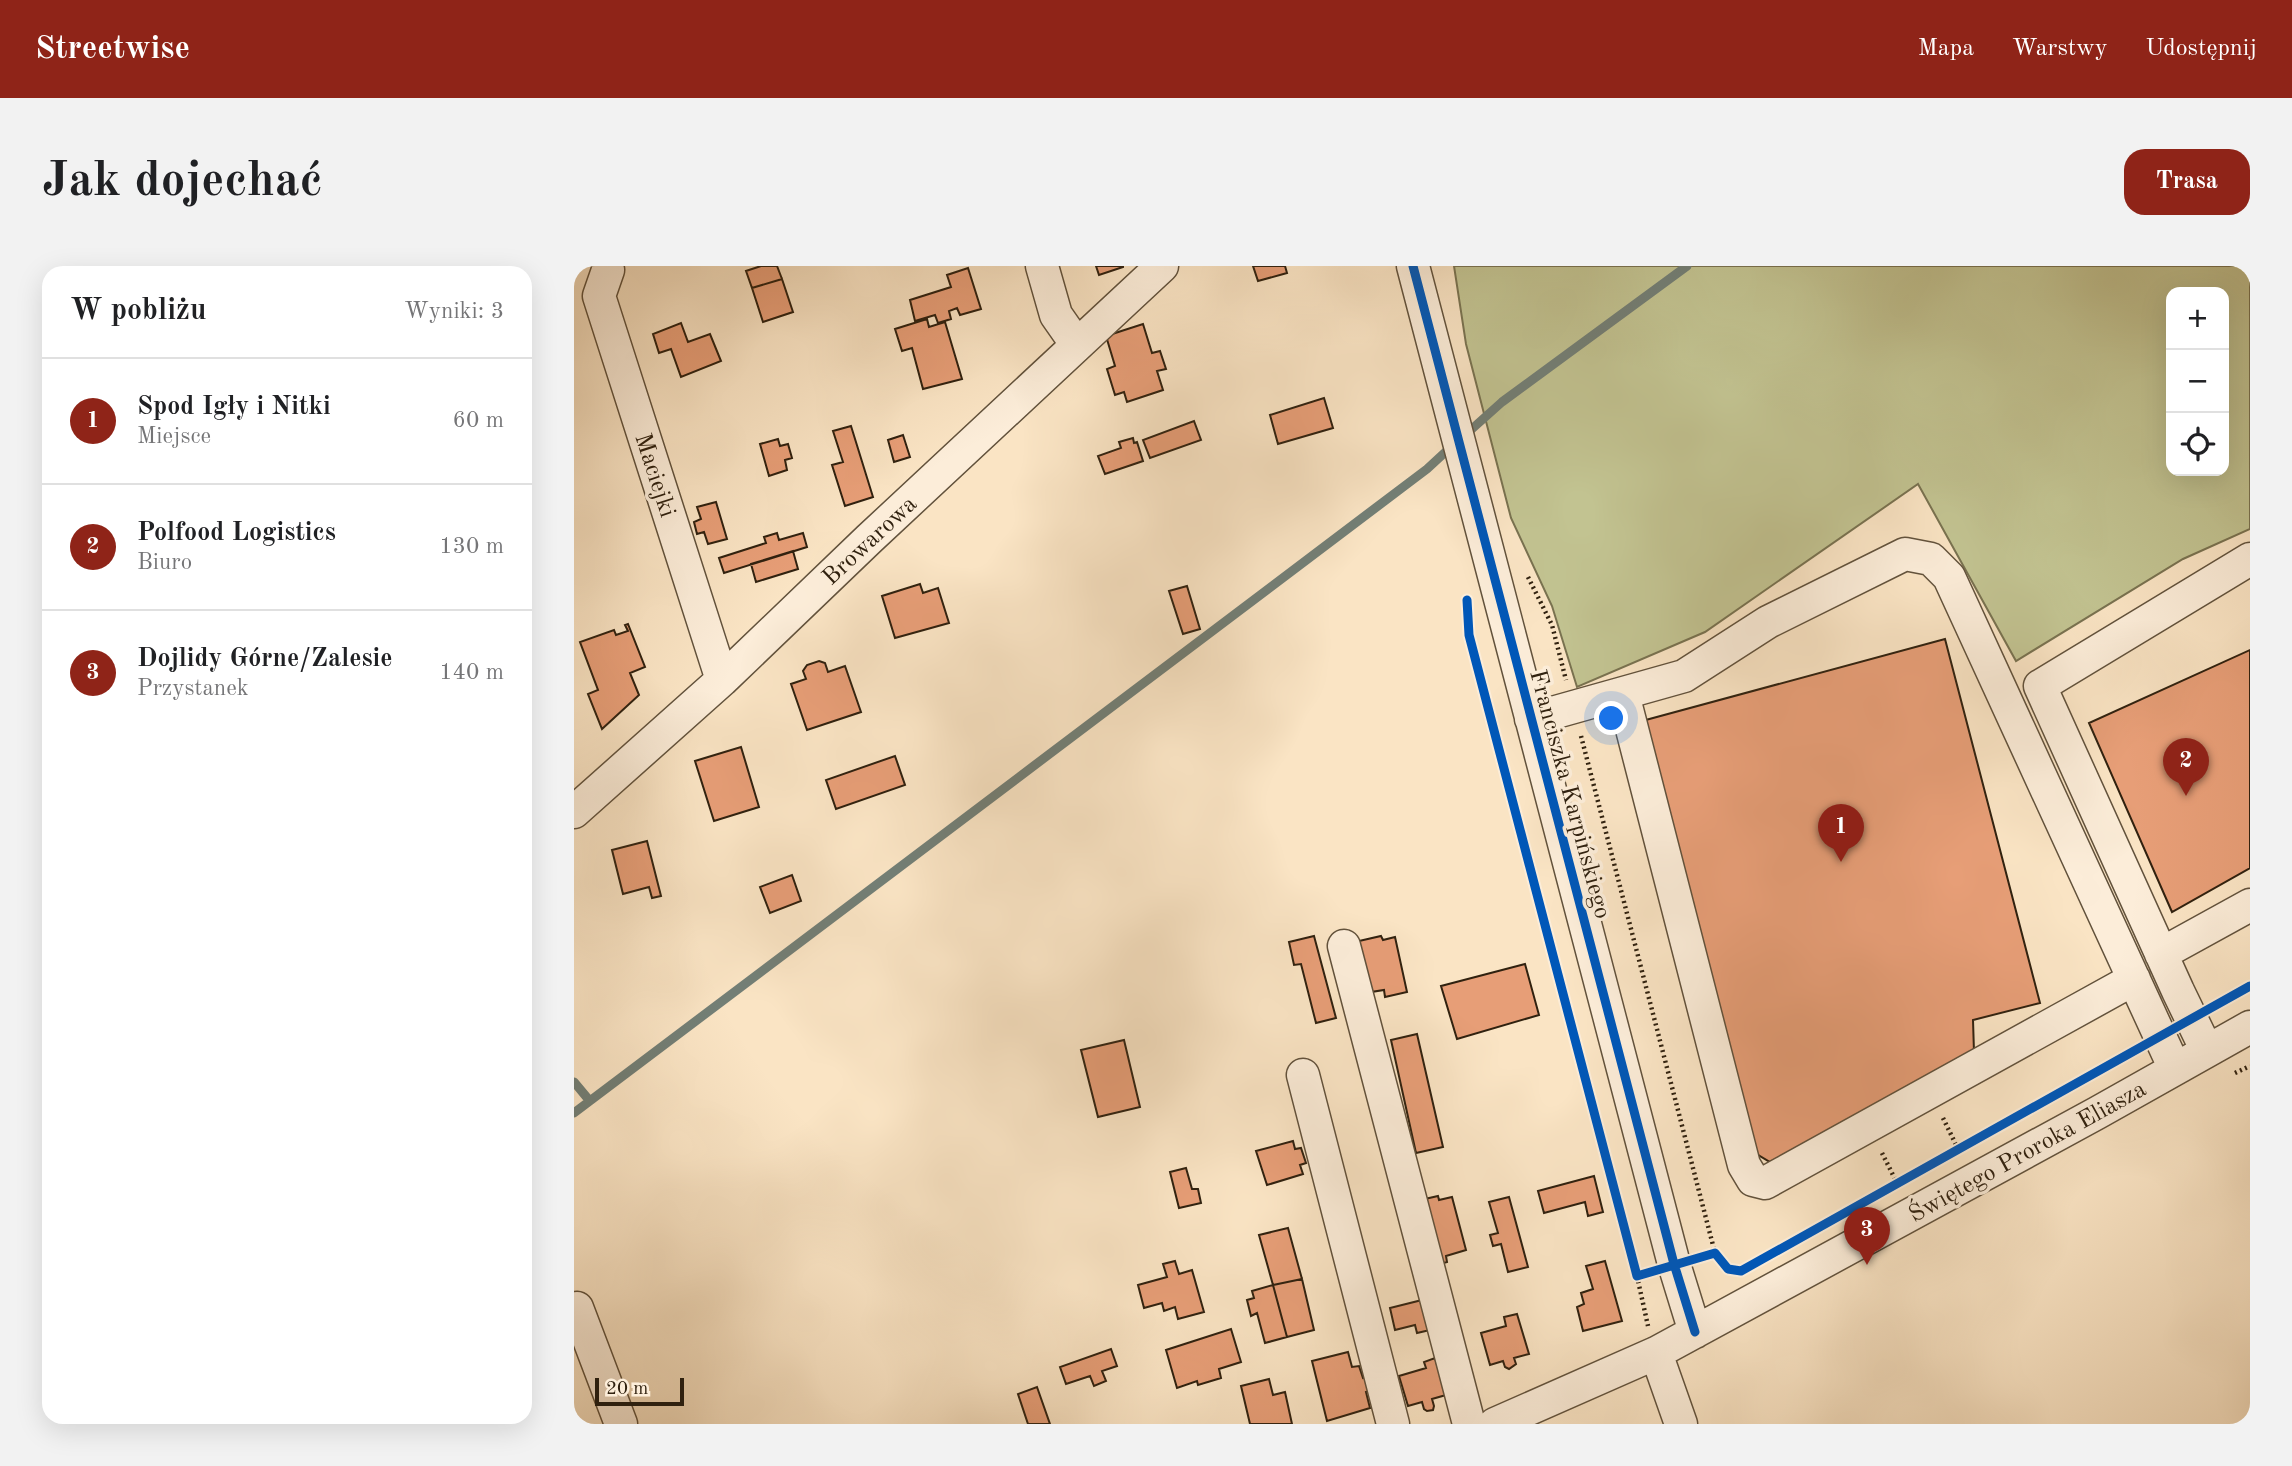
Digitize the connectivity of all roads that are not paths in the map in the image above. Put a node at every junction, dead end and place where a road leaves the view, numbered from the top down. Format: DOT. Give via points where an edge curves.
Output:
graph roads {
  1 [pos="1042,266"];
  2 [pos="1162,266"];
  3 [pos="1413,266"];
  4 [pos="608,270"];
  5 [pos="1077,345"];
  6 [pos="2250,559"];
  7 [pos="722,680"];
  8 [pos="1623,694"];
  9 [pos="1531,719"];
  10 [pos="577,799"];
  11 [pos="2250,905"];
  12 [pos="1344,946"];
  13 [pos="2161,954"];
  14 [pos="2134,979"];
  15 [pos="2250,1027"];
  16 [pos="2207,1051"];
  17 [pos="2175,1069"];
  18 [pos="1303,1075"];
  19 [pos="577,1308"];
  20 [pos="1695,1332"];
  21 [pos="1656,1353"];
  22 [pos="621,1424"];
  23 [pos="1393,1424"];
  24 [pos="1469,1424"];
  25 [pos="1495,1424"];
  26 [pos="1681,1424"];
  1 -- 5 [label="street" via="1056,315"];
  2 -- 5 [label="street, Browarowa"];
  3 -- 9 [label="street, Franciszka Karpińskiego"];
  4 -- 7 [label="street, Maciejki" via="599,296"];
  5 -- 7 [label="street, Browarowa"];
  6 -- 13 [label="street" via="2040,686"];
  7 -- 10 [label="street, Browarowa"];
  8 -- 9 [label="street"];
  8 -- 14 [label="street" via="1684,676 1768,622 1905,554 1931,559 1950,577"];
  8 -- 14 [label="street" via="1744,1165 1753,1180 1765,1183"];
  9 -- 20 [label="street, Franciszka Karpińskiego"];
  11 -- 13 [label="street"];
  12 -- 24 [label="street"];
  13 -- 16 [label="street"];
  14 -- 17 [label="street"];
  15 -- 16 [label="street, Świętego Proroka Eliasza"];
  16 -- 17 [label="street, Świętego Proroka Eliasza"];
  17 -- 20 [label="street, Świętego Proroka Eliasza"];
  18 -- 23 [label="street"];
  19 -- 22 [label="street"];
  20 -- 21 [label="street, Świętego Proroka Eliasza"];
  21 -- 25 [label="street, Świętego Proroka Eliasza"];
  21 -- 26 [label="street"];
}
